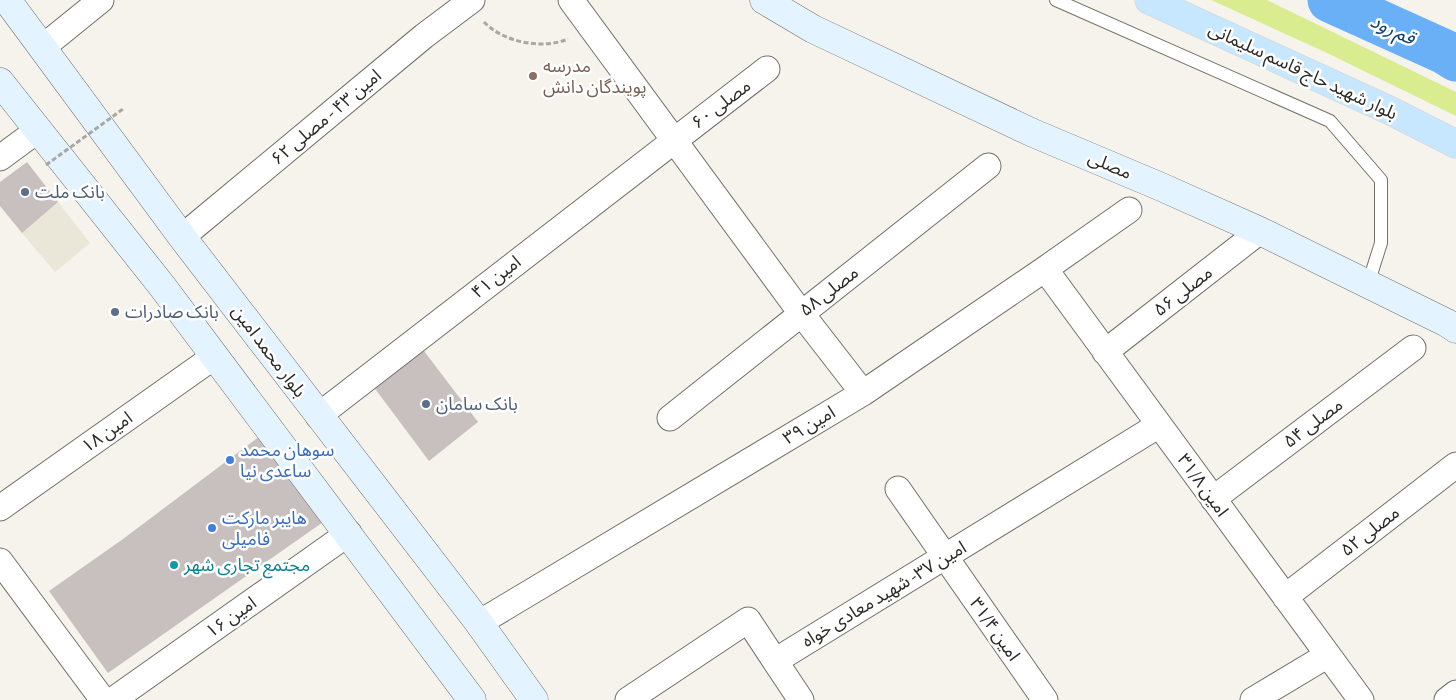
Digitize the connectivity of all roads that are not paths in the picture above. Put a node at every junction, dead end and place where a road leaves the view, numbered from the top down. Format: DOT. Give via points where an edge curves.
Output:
graph roads {
  1 [pos="7,0"];
  2 [pos="102,0"];
  3 [pos="571,0"];
  4 [pos="764,0"];
  5 [pos="1056,0"];
  6 [pos="1149,0"];
  7 [pos="469,2"];
  8 [pos="43,47"];
  9 [pos="767,68"];
  10 [pos="0,82"];
  11 [pos="38,130"];
  12 [pos="674,139"];
  13 [pos="1456,144"];
  14 [pos="0,158"];
  15 [pos="988,166"];
  16 [pos="1129,210"];
  17 [pos="1260,231"];
  18 [pos="182,237"];
  19 [pos="1045,269"];
  20 [pos="1368,284"];
  21 [pos="801,313"];
  22 [pos="1456,329"];
  23 [pos="1413,348"];
  24 [pos="1105,352"];
  25 [pos="214,356"];
  26 [pos="863,392"];
  27 [pos="318,416"];
  28 [pos="670,418"];
  29 [pos="1158,425"];
  30 [pos="1456,465"];
  31 [pos="898,489"];
  32 [pos="1213,499"];
  33 [pos="0,508"];
  34 [pos="349,534"];
  35 [pos="945,557"];
  36 [pos="0,561"];
  37 [pos="1285,597"];
  38 [pos="479,623"];
  39 [pos="1328,655"];
  40 [pos="774,661"];
  41 [pos="1456,693"];
  42 [pos="102,700"];
  43 [pos="114,700"];
  44 [pos="472,700"];
  45 [pos="534,700"];
  46 [pos="628,700"];
  47 [pos="801,700"];
  48 [pos="1045,700"];
  49 [pos="1253,700"];
  50 [pos="1361,700"];
  51 [pos="1447,700"];
  1 -- 8 [label="main road, بلوار محمد امین"];
  2 -- 8 [label="street"];
  3 -- 12 [label="street"];
  4 -- 17 [label="main road, مصلی" via="813,29 1024,130"];
  5 -- 20 [label="lane" via="1330,121 1380,180 1381,243"];
  6 -- 13 [label="main road, بلوار شهید حاج قاسم سلیمانی"];
  7 -- 18 [label="street, امین ۴۳ - مصلی ۶۲"];
  8 -- 18 [label="main road, بلوار محمد امین"];
  9 -- 12 [label="street, مصلی ۶۰"];
  10 -- 11 [label="main road"];
  11 -- 14 [label="street"];
  11 -- 25 [label="main road"];
  12 -- 21 [label="street"];
  12 -- 27 [label="street, امین ۴۱"];
  15 -- 21 [label="street, مصلی ۵۸"];
  16 -- 19 [label="street, امین ۳۹"];
  17 -- 20 [label="main road, مصلی"];
  17 -- 24 [label="street, مصلی ۵۶"];
  18 -- 27 [label="main road, بلوار محمد امین"];
  19 -- 24 [label="street, امین ۳۱/۸"];
  19 -- 26 [label="street, امین ۳۹"];
  20 -- 22 [label="main road, مصلی"];
  21 -- 26 [label="street"];
  21 -- 28 [label="street, مصلی ۵۸"];
  23 -- 32 [label="street, مصلی ۵۴"];
  24 -- 29 [label="street, امین ۳۱/۸"];
  25 -- 33 [label="street, امین ۱۸"];
  25 -- 34 [label="main road"];
  26 -- 38 [label="street, امین ۳۹"];
  27 -- 38 [label="main road, بلوار محمد امین"];
  29 -- 32 [label="street, امین ۳۱/۸"];
  29 -- 35 [label="street, امین ۳۷- شهید معادی خواه"];
  30 -- 37 [label="street, مصلی ۵۲"];
  31 -- 35 [label="street, امین ۳۱/۴"];
  32 -- 37 [label="street, امین ۳۱/۸"];
  34 -- 43 [label="street, امین ۱۶"];
  34 -- 44 [label="main road"];
  35 -- 40 [label="street, امین ۳۷- شهید معادی خواه"];
  35 -- 48 [label="street, امین ۳۱/۴"];
  36 -- 42 [label="street"];
  37 -- 39 [label="street, امین ۳۱/۸"];
  38 -- 45 [label="main road, بلوار محمد امین"];
  39 -- 49 [label="street"];
  39 -- 50 [label="street, امین ۳۱/۸"];
  40 -- 46 [label="street" via="748,620"];
  40 -- 47 [label="street"];
  41 -- 51 [label="street"];
}
